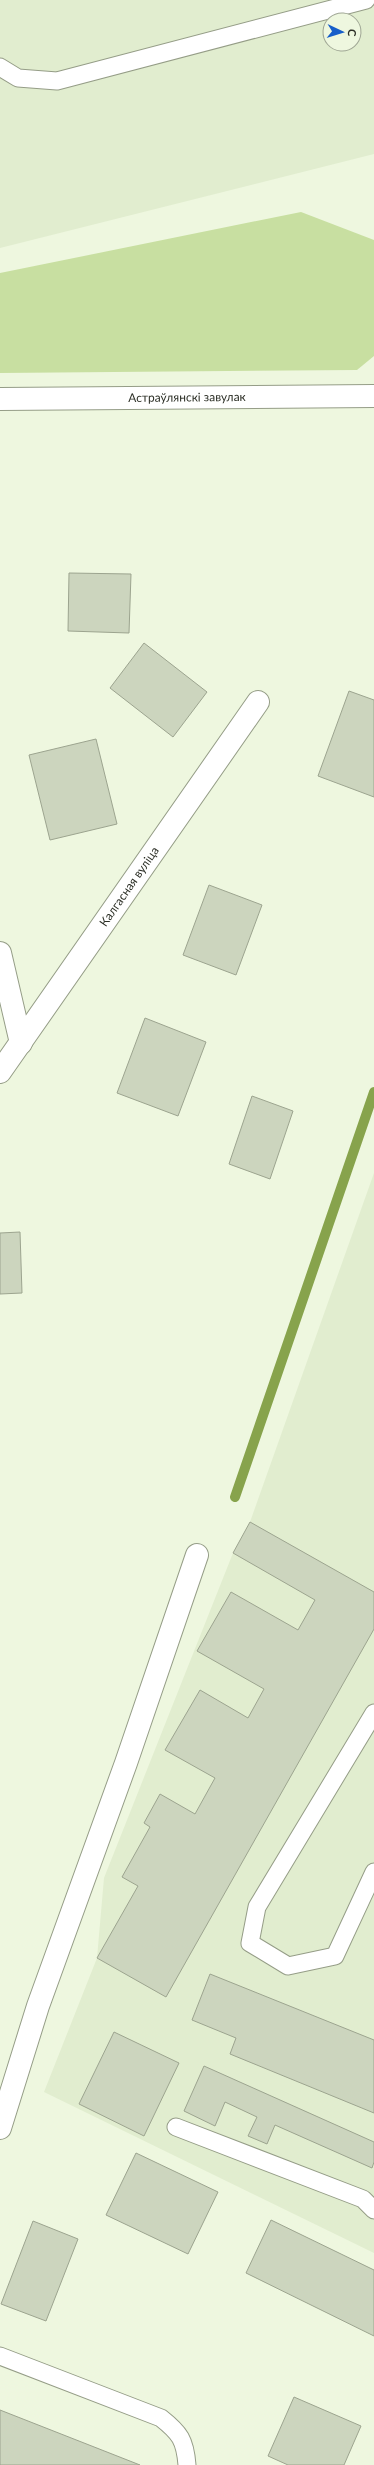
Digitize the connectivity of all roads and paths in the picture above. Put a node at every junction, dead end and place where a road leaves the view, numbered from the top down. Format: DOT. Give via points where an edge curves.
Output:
graph roads {
  1 [pos="366,0"];
  2 [pos="0,67"];
  3 [pos="374,396"];
  4 [pos="0,399"];
  5 [pos="258,702"];
  6 [pos="0,953"];
  7 [pos="21,1043"];
  8 [pos="0,1072"];
  9 [pos="197,1555"];
  10 [pos="374,1713"];
  11 [pos="374,1872"];
  12 [pos="176,2127"];
  13 [pos="0,2128"];
  14 [pos="374,2210"];
  15 [pos="0,2356"];
  16 [pos="187,2465"];
  1 -- 2 [label="lane" via="57,81 18,78"];
  3 -- 4 [label="street, Астраўлянскі завулак"];
  5 -- 7 [label="street, Калгасная вуліца"];
  6 -- 7 [label="street"];
  7 -- 8 [label="street, Калгасная вуліца"];
  9 -- 13 [label="street" via="126,1763 38,2006"];
  10 -- 11 [label="lane" via="257,1907 250,1944 288,1966 335,1956"];
  12 -- 14 [label="lane" via="363,2199"];
  15 -- 16 [label="lane" via="161,2418 177,2430 186,2450"];
}
